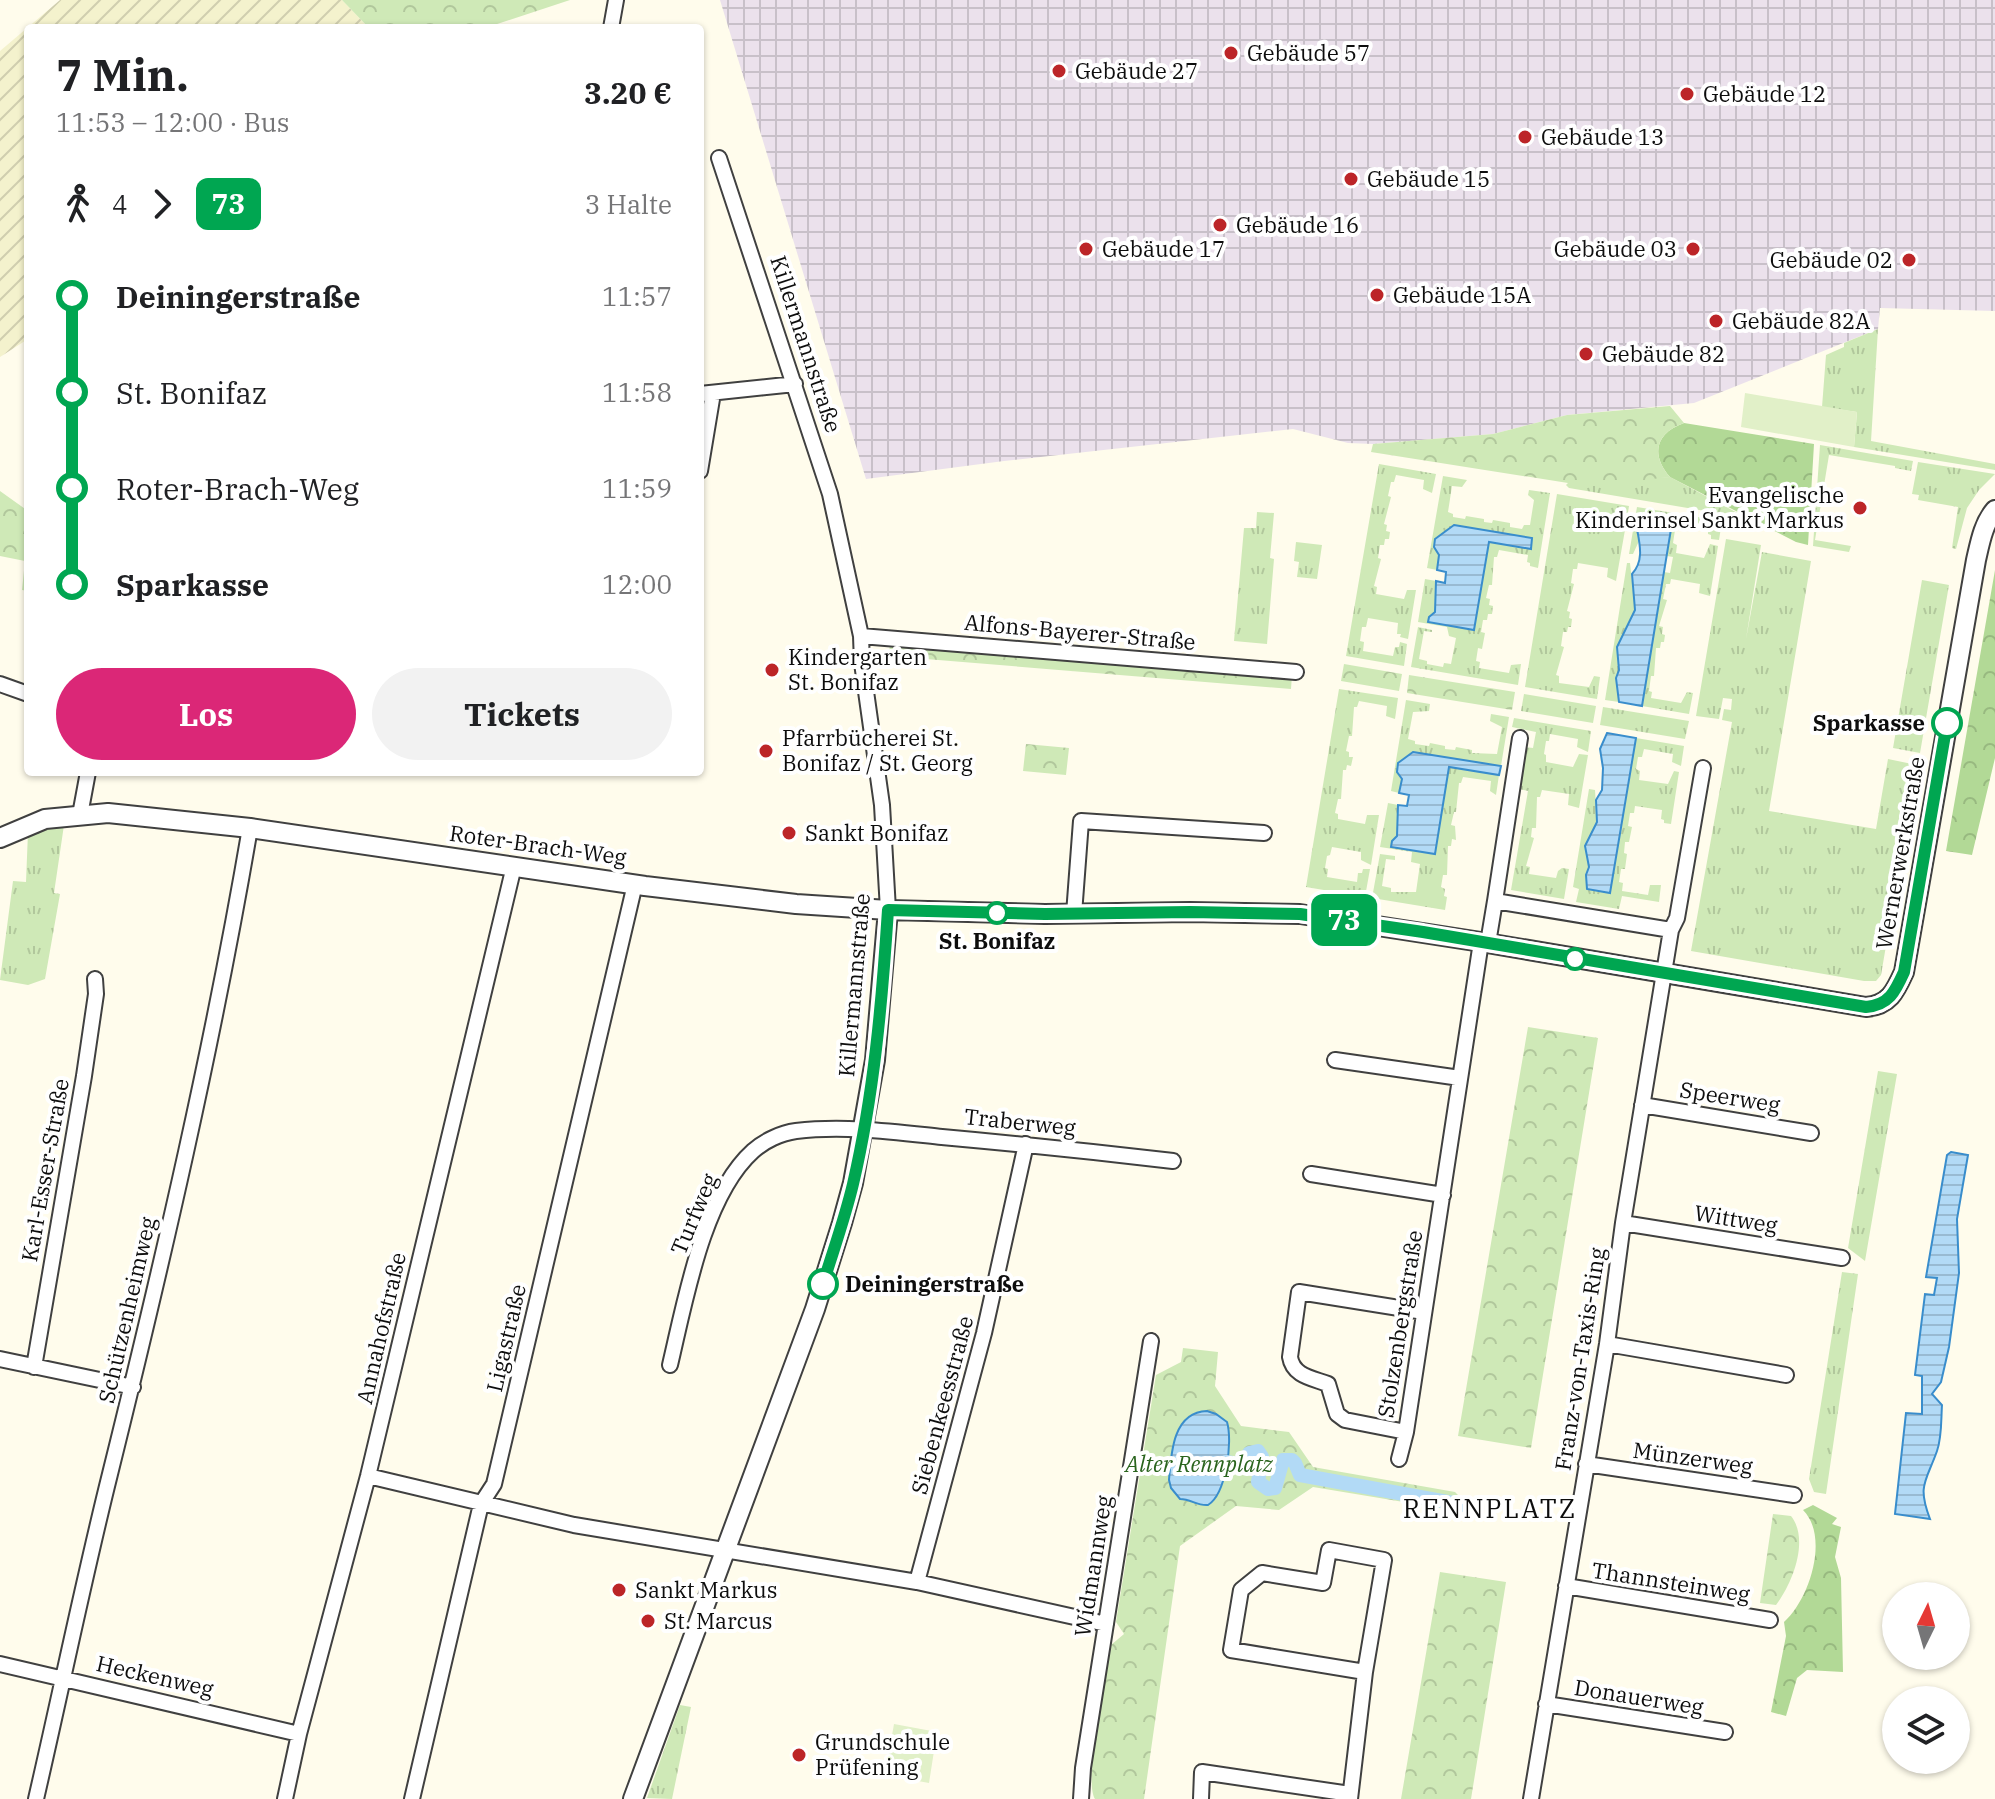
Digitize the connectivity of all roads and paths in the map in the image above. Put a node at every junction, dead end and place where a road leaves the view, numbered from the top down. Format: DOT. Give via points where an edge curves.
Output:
graph roads {
  1 [pos="616,0"];
  2 [pos="612,24"];
  3 [pos="719,158"];
  4 [pos="795,384"];
  5 [pos="706,393"];
  6 [pos="704,419"];
  7 [pos="1995,510"];
  8 [pos="861,636"];
  9 [pos="1296,672"];
  10 [pos="0,684"];
  11 [pos="24,693"];
  12 [pos="1520,738"];
  13 [pos="1703,768"];
  14 [pos="87,776"];
  15 [pos="80,815"];
  16 [pos="250,828"];
  17 [pos="1264,833"];
  18 [pos="0,838"];
  19 [pos="514,866"];
  20 [pos="635,884"];
  21 [pos="1495,901"];
  22 [pos="888,910"];
  23 [pos="1074,914"];
  24 [pos="1671,930"];
  25 [pos="1484,943"];
  26 [pos="1904,972"];
  27 [pos="1664,973"];
  28 [pos="95,979"];
  29 [pos="1335,1060"];
  30 [pos="1460,1078"];
  31 [pos="1642,1105"];
  32 [pos="863,1131"];
  33 [pos="1811,1133"];
  34 [pos="1026,1144"];
  35 [pos="1173,1161"];
  36 [pos="1311,1174"];
  37 [pos="1443,1195"];
  38 [pos="1623,1223"];
  39 [pos="1842,1258"];
  40 [pos="1424,1312"];
  41 [pos="1151,1341"];
  42 [pos="1607,1344"];
  43 [pos="0,1359"];
  44 [pos="670,1365"];
  45 [pos="34,1367"];
  46 [pos="1786,1375"];
  47 [pos="133,1387"];
  48 [pos="1406,1432"];
  49 [pos="1399,1459"];
  50 [pos="1586,1464"];
  51 [pos="368,1476"];
  52 [pos="1794,1495"];
  53 [pos="481,1504"];
  54 [pos="725,1551"];
  55 [pos="917,1582"];
  56 [pos="1566,1586"];
  57 [pos="1770,1620"];
  58 [pos="1106,1624"];
  59 [pos="0,1664"];
  60 [pos="1365,1672"];
  61 [pos="64,1677"];
  62 [pos="1546,1704"];
  63 [pos="1725,1732"];
  64 [pos="299,1734"];
  65 [pos="1350,1797"];
  66 [pos="36,1799"];
  67 [pos="285,1799"];
  68 [pos="412,1799"];
  69 [pos="633,1799"];
  70 [pos="1081,1799"];
  71 [pos="1201,1799"];
  72 [pos="1531,1799"];
  1 -- 2 [label="street"];
  3 -- 4 [label="street, Killermannstraße"];
  4 -- 5 [label="street"];
  4 -- 8 [label="street, Killermannstraße" via="830,494"];
  5 -- 6 [label="street"];
  7 -- 26 [label="street, Wernerwerkstraße" via="1974,568"];
  8 -- 9 [label="street, Alfons-Bayerer-Straße"];
  8 -- 22 [label="street, Killermannstraße" via="882,805"];
  10 -- 11 [label="street"];
  12 -- 21 [label="street"];
  13 -- 24 [label="street"];
  14 -- 15 [label="street"];
  15 -- 16 [label="street, Roter-Brach-Weg" via="144,815"];
  15 -- 18 [label="street, Roter-Brach-Weg" via="45,819"];
  16 -- 19 [label="street, Roter-Brach-Weg"];
  16 -- 47 [label="street, Schützenheimweg"];
  17 -- 23 [label="street" via="1081,821"];
  19 -- 20 [label="street, Roter-Brach-Weg"];
  19 -- 51 [label="street, Annahofstraße"];
  20 -- 22 [label="street, Roter-Brach-Weg"];
  20 -- 53 [label="street, Ligastraße" via="494,1484"];
  21 -- 24 [label="street"];
  21 -- 25 [label="street"];
  22 -- 23 [label="street, Roter-Brach-Weg"];
  22 -- 32 [label="street, Killermannstraße" via="877,1046"];
  23 -- 25 [label="street, Roter-Brach-Weg" via="1277,913"];
  24 -- 27 [label="street"];
  25 -- 27 [label="street, Roter-Brach-Weg"];
  25 -- 30 [label="street, Stolzenbergstraße"];
  26 -- 27 [label="street, Roter-Brach-Weg" via="1889,1000 1866,1007"];
  27 -- 31 [label="street, Franz-von-Taxis-Ring"];
  28 -- 45 [label="street, Karl-Esser-Straße" via="84,1076"];
  29 -- 30 [label="street"];
  30 -- 37 [label="street, Stolzenbergstraße"];
  31 -- 33 [label="street, Speerweg"];
  31 -- 38 [label="street, Franz-von-Taxis-Ring"];
  32 -- 34 [label="street, Traberweg"];
  32 -- 44 [label="street, Turfweg" via="792,1131 752,1152 736,1172 698,1253"];
  32 -- 54 [label="street, Killermannstraße" via="815,1309"];
  34 -- 35 [label="street, Traberweg"];
  34 -- 55 [label="street, Siebenkeesstraße" via="984,1333"];
  36 -- 37 [label="street"];
  37 -- 40 [label="street, Stolzenbergstraße"];
  38 -- 39 [label="street, Wittweg"];
  38 -- 42 [label="street, Franz-von-Taxis-Ring"];
  40 -- 48 [label="street, Stolzenbergstraße"];
  40 -- 48 [label="street" via="1299,1292 1295,1318 1290,1357 1297,1373 1328,1384 1337,1414 1345,1420"];
  41 -- 58 [label="street, Widmannweg"];
  42 -- 46 [label="street"];
  42 -- 50 [label="street, Franz-von-Taxis-Ring"];
  43 -- 45 [label="street"];
  45 -- 47 [label="street"];
  47 -- 61 [label="street, Schützenheimweg"];
  48 -- 49 [label="street, Stolzenbergstraße"];
  50 -- 52 [label="street, Münzerweg"];
  50 -- 56 [label="street, Franz-von-Taxis-Ring"];
  51 -- 53 [label="street"];
  51 -- 64 [label="street, Annahofstraße"];
  53 -- 54 [label="street"];
  53 -- 68 [label="street, Ligastraße"];
  54 -- 55 [label="street"];
  54 -- 69 [label="street, Killermannstraße"];
  55 -- 58 [label="street"];
  56 -- 57 [label="street, Thannsteinweg"];
  56 -- 62 [label="street, Franz-von-Taxis-Ring"];
  58 -- 70 [label="street, Widmannweg"];
  59 -- 61 [label="street, Heckenweg"];
  60 -- 60 [label="street" via="1231,1650 1241,1590 1262,1573 1323,1583 1329,1550 1384,1560"];
  60 -- 65 [label="street"];
  61 -- 64 [label="street, Heckenweg"];
  61 -- 66 [label="street, Schützenheimweg"];
  62 -- 63 [label="street, Donauerweg"];
  62 -- 72 [label="street, Franz-von-Taxis-Ring"];
  64 -- 67 [label="street, Annahofstraße"];
  65 -- 71 [label="street" via="1202,1772"];
}
